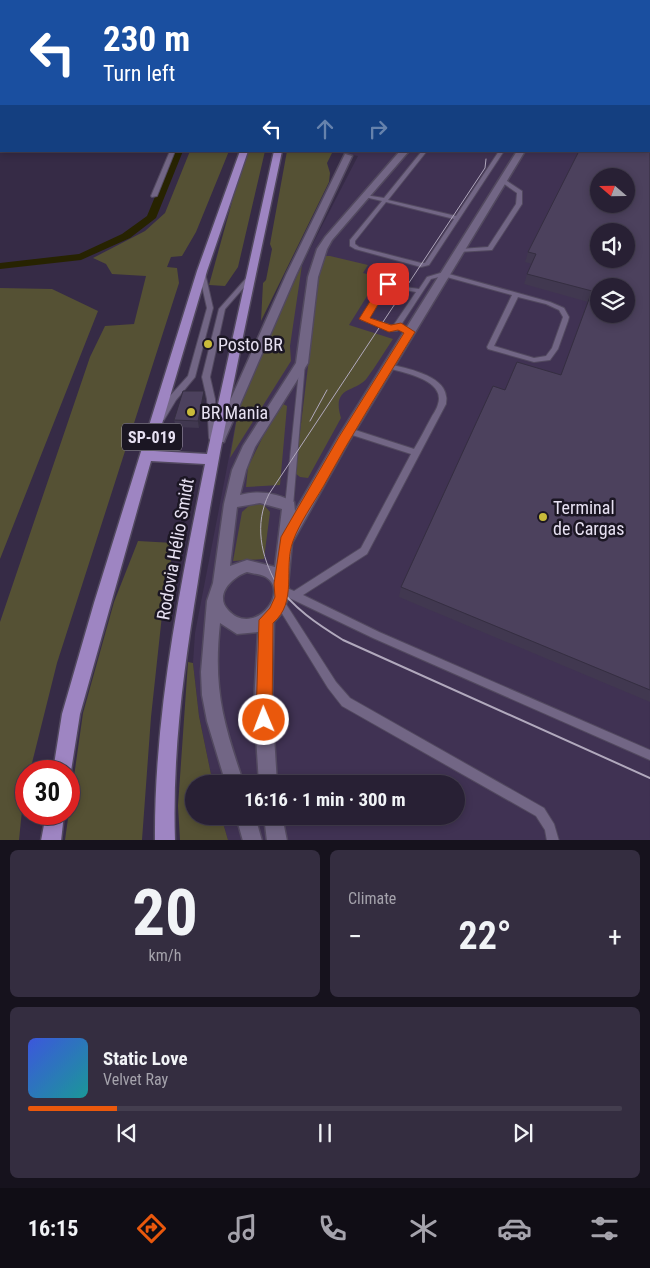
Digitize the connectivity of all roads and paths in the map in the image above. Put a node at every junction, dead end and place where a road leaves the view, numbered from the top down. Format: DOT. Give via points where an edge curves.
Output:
graph roads {
  1 [pos="173,152"];
  2 [pos="244,152"];
  3 [pos="278,152"];
  4 [pos="404,152"];
  5 [pos="424,152"];
  6 [pos="501,152"];
  7 [pos="520,152"];
  8 [pos="349,153"];
  9 [pos="502,180"];
  10 [pos="369,194"];
  11 [pos="154,196"];
  12 [pos="387,199"];
  13 [pos="459,216"];
  14 [pos="460,251"];
  15 [pos="202,271"];
  16 [pos="446,274"];
  17 [pos="251,276"];
  18 [pos="419,291"];
  19 [pos="516,294"];
  20 [pos="398,326"];
  21 [pos="410,332"];
  22 [pos="302,363"];
  23 [pos="389,366"];
  24 [pos="349,430"];
  25 [pos="153,434"];
  26 [pos="416,453"];
  27 [pos="213,454"];
  28 [pos="146,456"];
  29 [pos="231,504"];
  30 [pos="289,506"];
  31 [pos="286,541"];
  32 [pos="220,582"];
  33 [pos="284,594"];
  34 [pos="215,601"];
  35 [pos="266,620"];
  36 [pos="650,755"];
  37 [pos="64,760"];
  38 [pos="232,775"];
  39 [pos="267,775"];
  40 [pos="53,825"];
  41 [pos="248,825"];
  42 [pos="274,825"];
  43 [pos="51,840"];
  44 [pos="165,840"];
  45 [pos="253,840"];
  46 [pos="277,840"];
  47 [pos="553,840"];
  1 -- 11 [label="lane"];
  2 -- 15 [label="main road, SP-019"];
  3 -- 17 [label="main road, Rodovia Hélio Smidt"];
  4 -- 10 [label="street"];
  5 -- 12 [label="lane"];
  6 -- 13 [label="lane"];
  7 -- 9 [label="street"];
  8 -- 27 [label="street" via="291,275"];
  9 -- 14 [label="street"];
  9 -- 14 [label="lane" via="520,192 519,204 490,250"];
  10 -- 12 [label="lane"];
  10 -- 22 [label="street" via="328,239 317,262"];
  12 -- 13 [label="lane"];
  12 -- 13 [label="lane" via="352,245 424,265"];
  14 -- 16 [label="street"];
  15 -- 25 [label="main road, SP-019"];
  15 -- 25 [label="lane" via="210,308 191,377 173,398"];
  16 -- 18 [label="lane" via="432,276"];
  16 -- 19 [label="lane"];
  16 -- 21 [label="street"];
  17 -- 27 [label="main road, Rodovia Hélio Smidt"];
  17 -- 27 [label="lane" via="222,309 206,377 211,399"];
  18 -- 20 [label="lane"];
  18 -- 20 [label="lane" via="386,285 364,316 367,322 392,329"];
  19 -- 19 [label="lane" via="490,347 534,360 548,358 555,349 565,313 558,306"];
  20 -- 21 [label="lane"];
  21 -- 23 [label="street"];
  22 -- 29 [label="street" via="249,446"];
  22 -- 30 [label="lane"];
  23 -- 24 [label="street"];
  23 -- 26 [label="lane" via="432,382 444,393 442,404"];
  24 -- 26 [label="lane"];
  24 -- 31 [label="street"];
  25 -- 28 [label="main road, SP-019"];
  26 -- 33 [label="lane" via="364,550"];
  27 -- 28 [label="main road"];
  27 -- 44 [label="main road, Rodovia Hélio Smidt" via="174,685 164,812"];
  28 -- 37 [label="main road, SP-019" via="72,714"];
  29 -- 30 [label="street" via="243,499 270,497"];
  29 -- 32 [label="street"];
  30 -- 31 [label="street"];
  31 -- 33 [label="street"];
  32 -- 33 [label="street" via="237,569 258,566 276,576"];
  32 -- 34 [label="street"];
  33 -- 35 [label="street"];
  33 -- 36 [label="lane"];
  33 -- 47 [label="lane" via="332,684 346,702 540,812"];
  34 -- 35 [label="street" via="225,618 234,624 245,626"];
  34 -- 38 [label="street" via="209,684 215,718"];
  35 -- 39 [label="street" via="263,703"];
  40 -- 43 [label="main road"];
  41 -- 45 [label="street"];
  42 -- 46 [label="street"];
}
